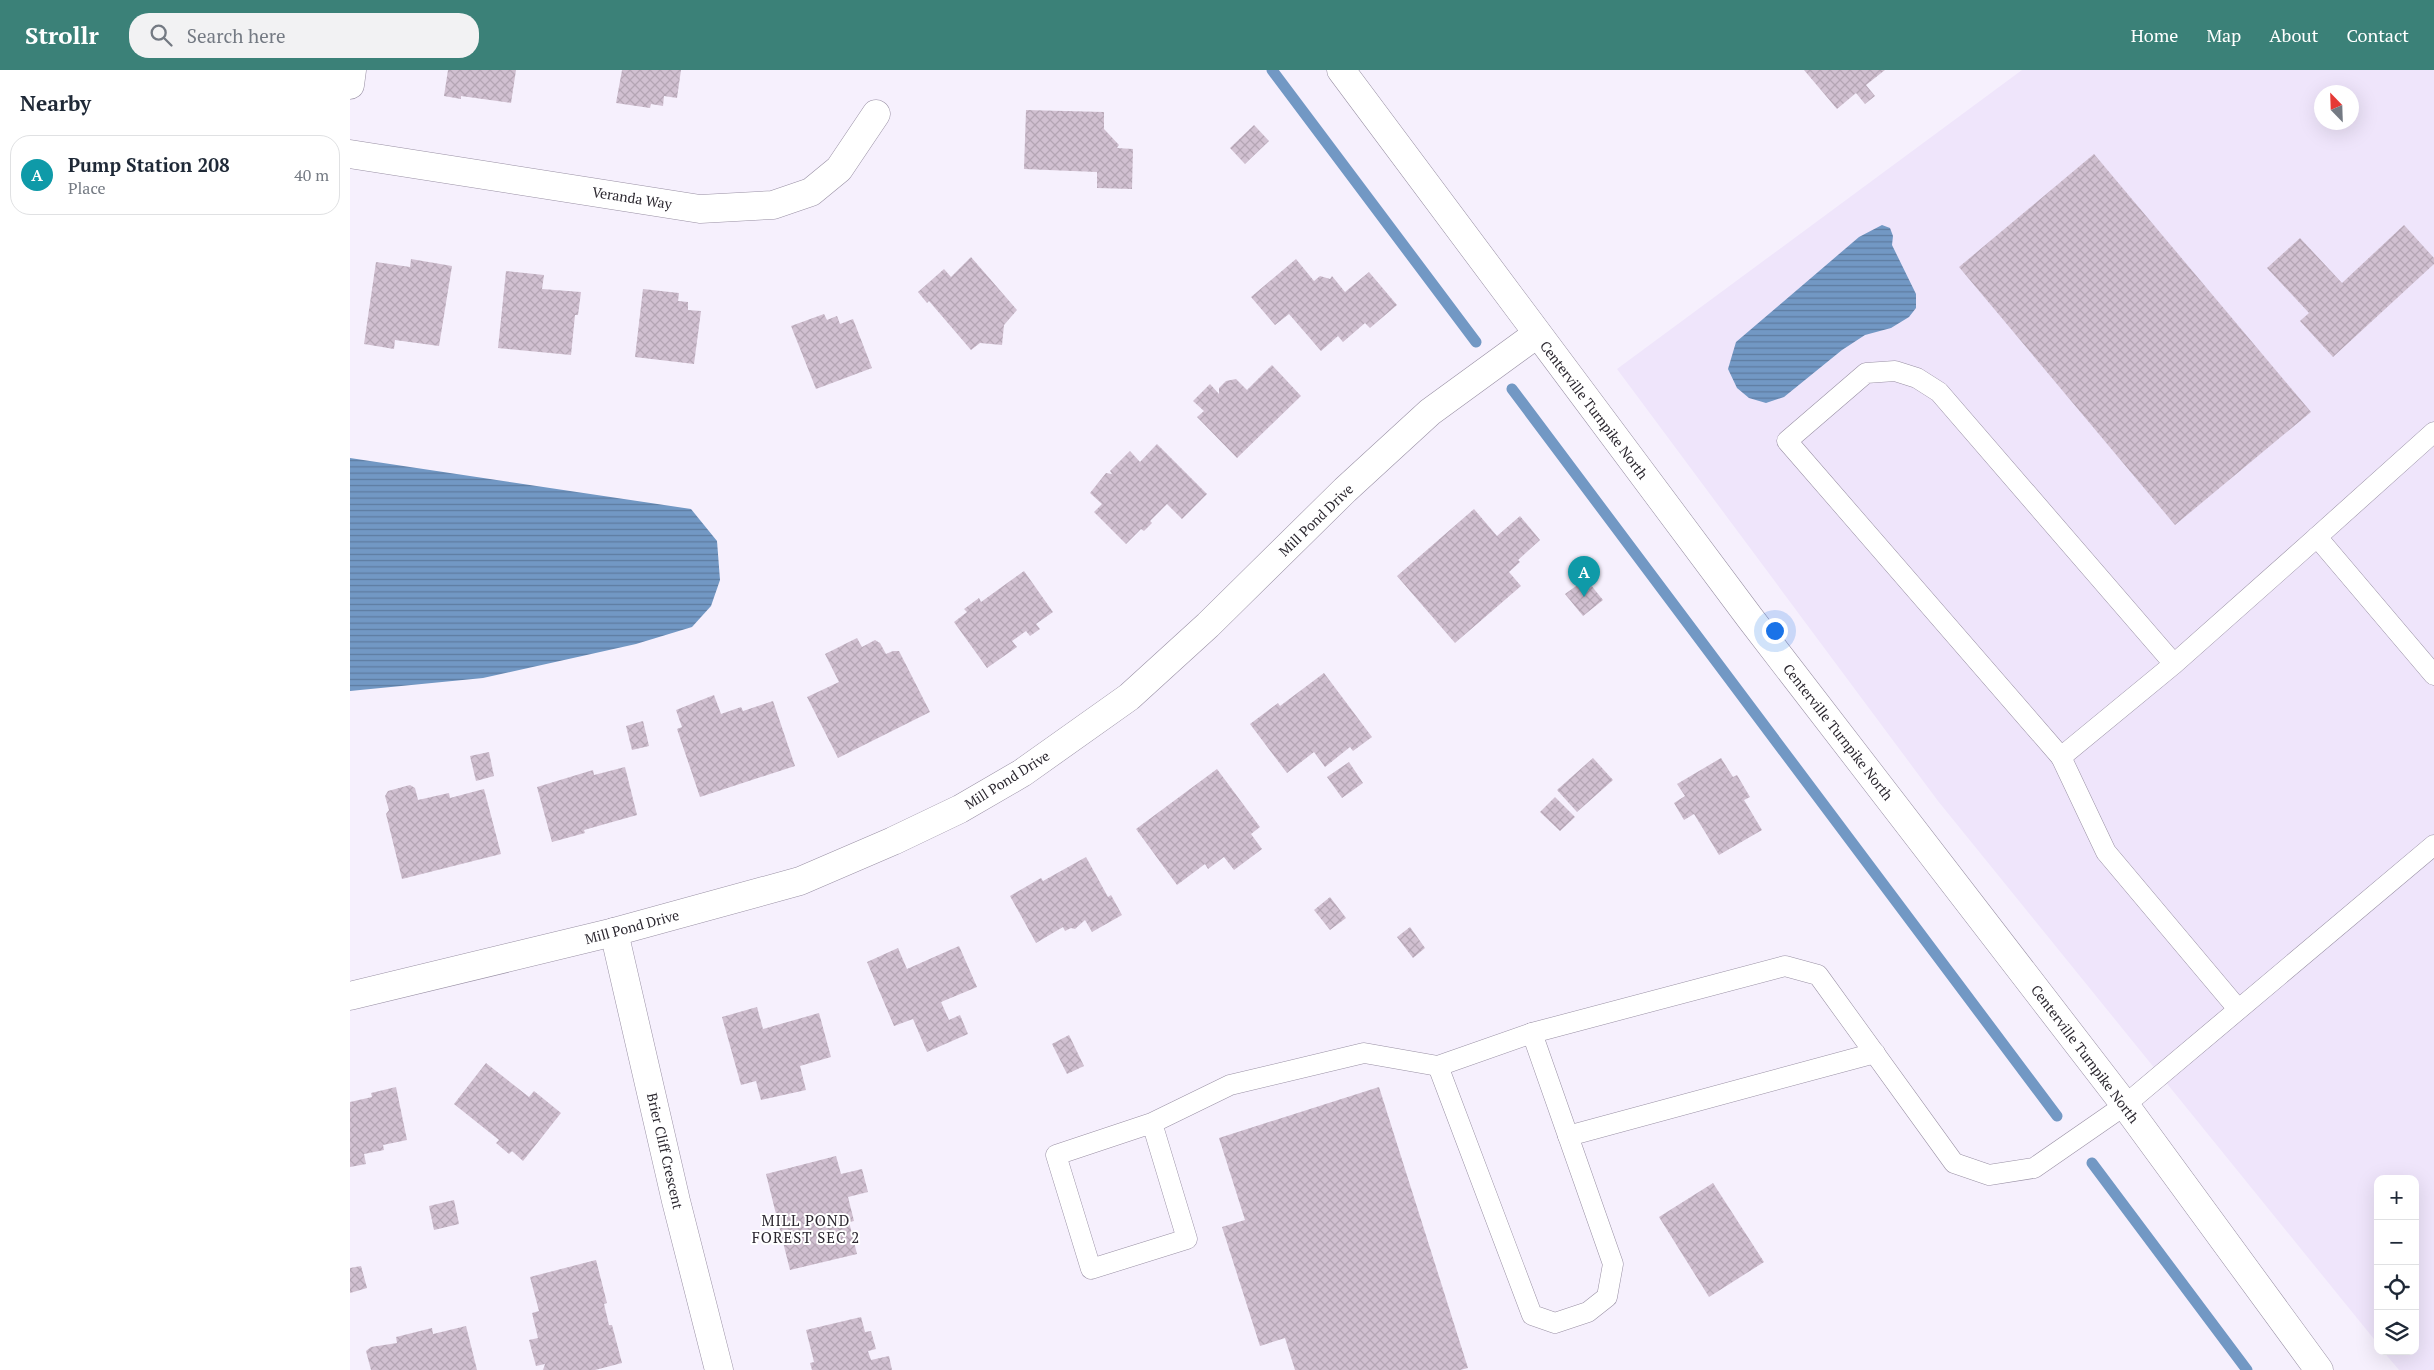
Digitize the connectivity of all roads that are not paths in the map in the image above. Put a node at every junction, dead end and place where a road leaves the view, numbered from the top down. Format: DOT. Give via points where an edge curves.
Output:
graph roads {
  1 [pos="352,70"];
  2 [pos="1341,70"];
  3 [pos="350,85"];
  4 [pos="876,114"];
  5 [pos="350,154"];
  6 [pos="1537,334"];
  7 [pos="2434,432"];
  8 [pos="2317,537"];
  9 [pos="2174,664"];
  10 [pos="2434,675"];
  11 [pos="2061,757"];
  12 [pos="2434,845"];
  13 [pos="614,932"];
  14 [pos="350,996"];
  15 [pos="2238,1009"];
  16 [pos="1532,1033"];
  17 [pos="1874,1053"];
  18 [pos="1438,1066"];
  19 [pos="2125,1105"];
  20 [pos="1152,1123"];
  21 [pos="1568,1136"];
  22 [pos="719,1370"];
  23 [pos="2319,1370"];
  1 -- 3 [label="street"];
  2 -- 6 [label="street, Centerville Turnpike North"];
  4 -- 5 [label="street, Veranda Way" via="839,169 810,192 773,205 700,209"];
  6 -- 13 [label="street, Mill Pond Drive" via="1430,412 1129,697 1022,773 960,809 800,881"];
  6 -- 19 [label="street, Centerville Turnpike North" via="1750,618"];
  7 -- 8 [label="lane"];
  8 -- 9 [label="lane"];
  8 -- 10 [label="lane"];
  9 -- 11 [label="lane"];
  9 -- 11 [label="lane" via="1939,392 1917,378 1895,371 1866,372 1787,441"];
  11 -- 15 [label="lane" via="2106,852"];
  12 -- 15 [label="lane"];
  13 -- 14 [label="street, Mill Pond Drive"];
  13 -- 22 [label="street, Brier Cliff Crescent"];
  15 -- 19 [label="lane"];
  16 -- 17 [label="lane" via="1785,966 1818,975"];
  16 -- 18 [label="lane"];
  16 -- 21 [label="lane"];
  17 -- 19 [label="lane" via="1954,1163 1989,1175 2034,1168"];
  17 -- 21 [label="lane"];
  18 -- 20 [label="lane" via="1364,1053 1230,1084"];
  18 -- 21 [label="lane" via="1532,1315 1555,1323 1588,1312 1607,1297 1613,1264"];
  19 -- 23 [label="street, Centerville Turnpike North"];
  20 -- 20 [label="lane" via="1187,1239 1091,1268 1056,1155"];
}
